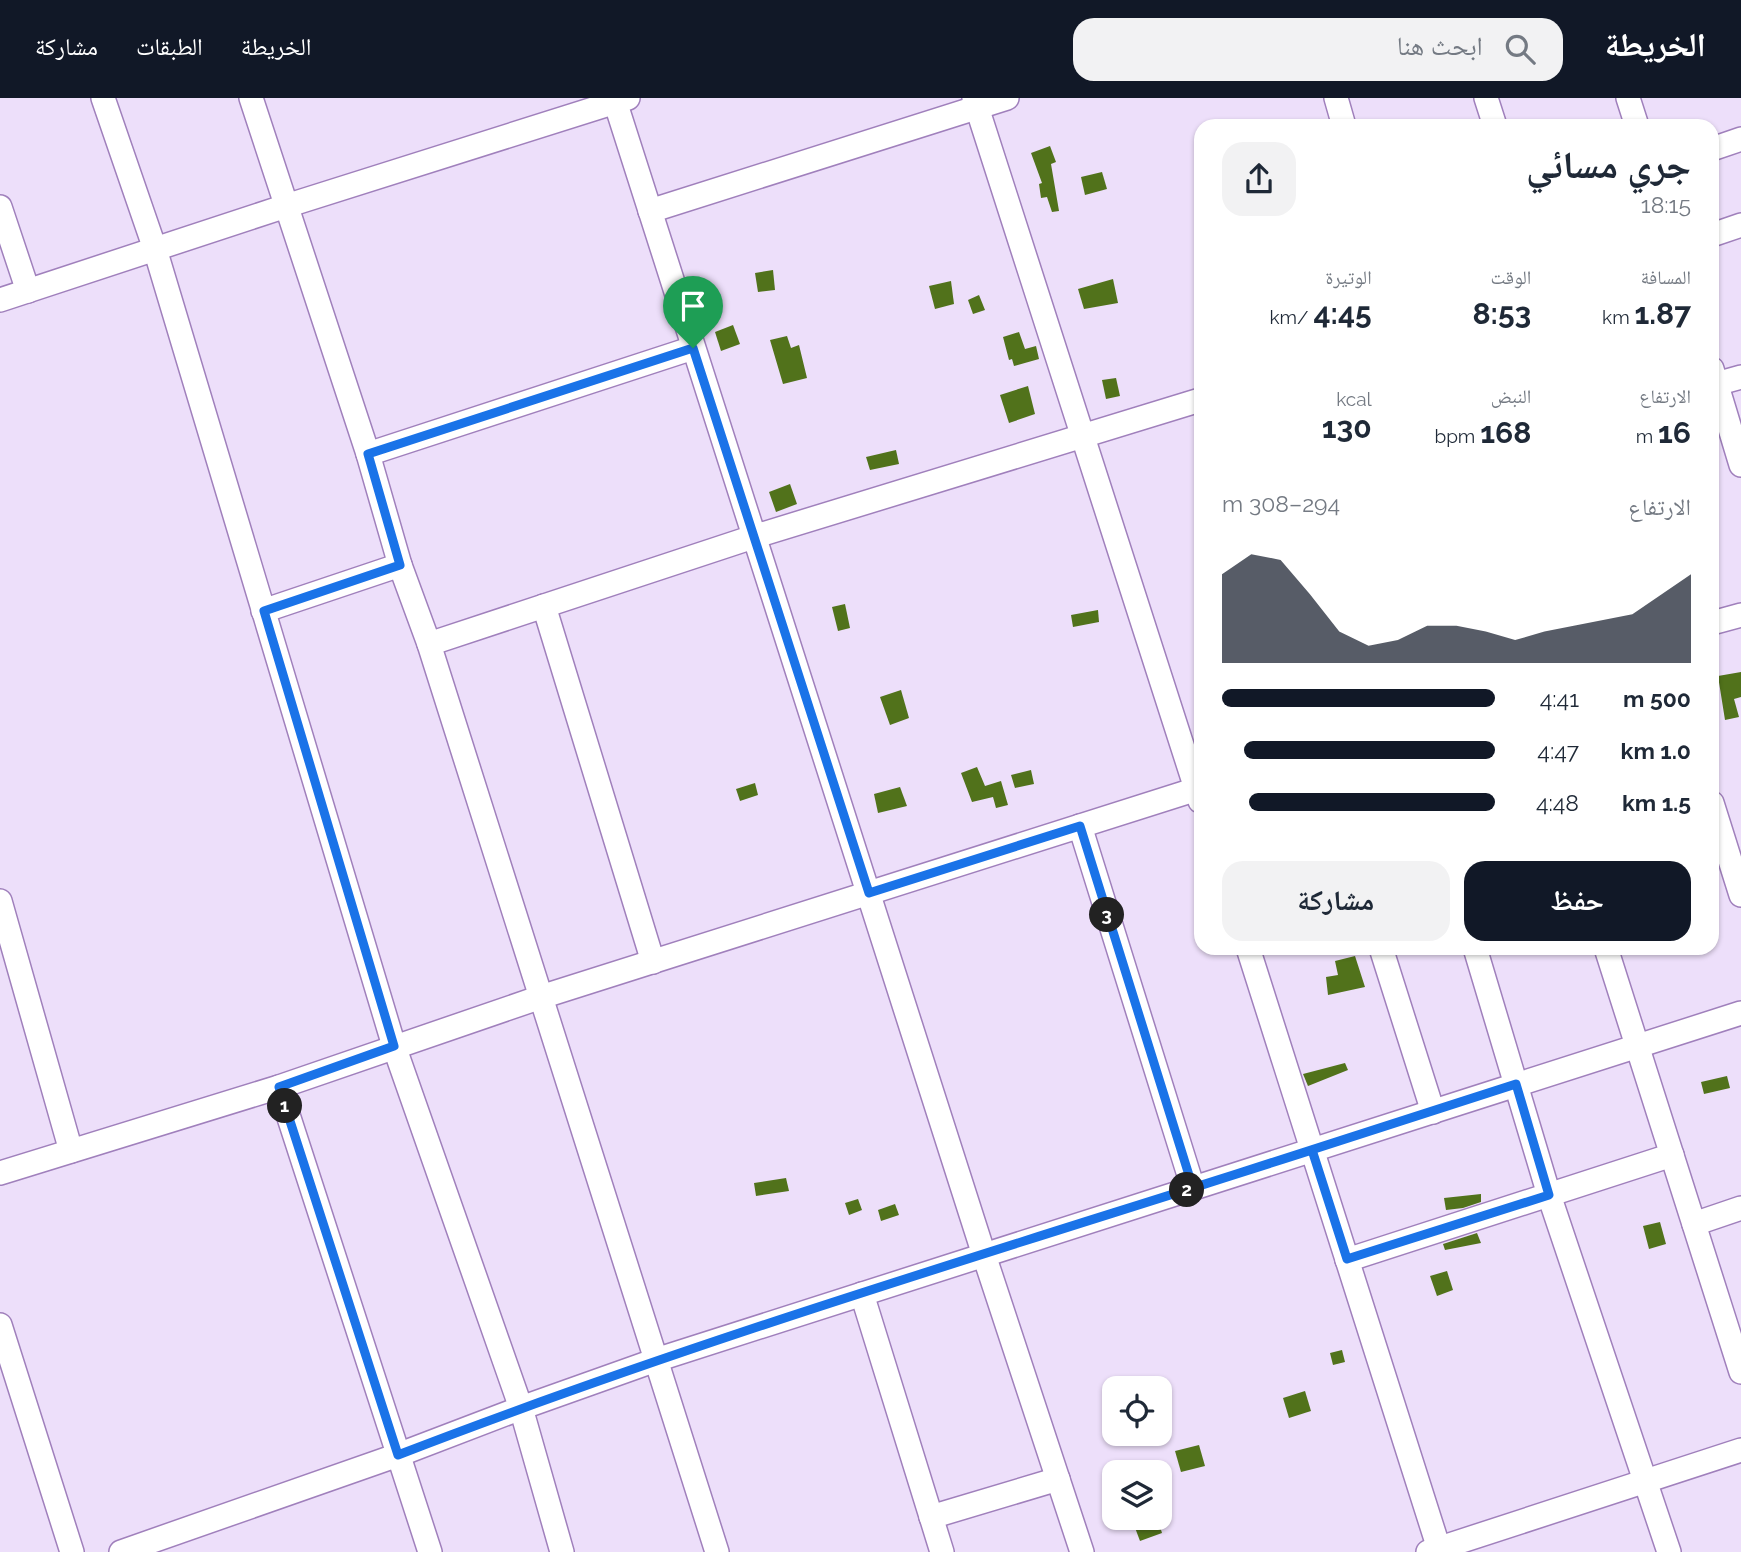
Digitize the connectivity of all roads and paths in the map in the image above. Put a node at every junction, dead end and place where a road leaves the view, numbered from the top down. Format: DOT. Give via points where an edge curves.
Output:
graph roads {
  1 [pos="103,98"];
  2 [pos="251,98"];
  3 [pos="1007,98"];
  4 [pos="1336,98"];
  5 [pos="1486,98"];
  6 [pos="1628,98"];
  7 [pos="619,99"];
  8 [pos="976,103"];
  9 [pos="1342,119"];
  10 [pos="1493,119"];
  11 [pos="1635,119"];
  12 [pos="1741,139"];
  13 [pos="1719,147"];
  14 [pos="286,206"];
  15 [pos="0,207"];
  16 [pos="650,211"];
  17 [pos="1741,225"];
  18 [pos="1719,233"];
  19 [pos="155,249"];
  20 [pos="28,291"];
  21 [pos="0,300"];
  22 [pos="693,348"];
  23 [pos="1719,376"];
  24 [pos="1741,377"];
  25 [pos="1194,402"];
  26 [pos="1720,429"];
  27 [pos="1084,437"];
  28 [pos="368,454"];
  29 [pos="1740,458"];
  30 [pos="753,537"];
  31 [pos="400,565"];
  32 [pos="544,606"];
  33 [pos="264,611"];
  34 [pos="1741,615"];
  35 [pos="1719,621"];
  36 [pos="429,643"];
  37 [pos="1194,778"];
  38 [pos="1194,794"];
  39 [pos="1719,825"];
  40 [pos="1080,826"];
  41 [pos="869,893"];
  42 [pos="1741,895"];
  43 [pos="0,901"];
  44 [pos="1250,955"];
  45 [pos="1383,955"];
  46 [pos="1477,955"];
  47 [pos="1608,955"];
  48 [pos="653,962"];
  49 [pos="541,997"];
  50 [pos="1741,1013"];
  51 [pos="394,1046"];
  52 [pos="1637,1046"];
  53 [pos="1516,1084"];
  54 [pos="279,1087"];
  55 [pos="1433,1112"];
  56 [pos="1312,1150"];
  57 [pos="71,1151"];
  58 [pos="1672,1155"];
  59 [pos="0,1173"];
  60 [pos="1193,1188"];
  61 [pos="1549,1195"];
  62 [pos="1741,1208"];
  63 [pos="1694,1224"];
  64 [pos="984,1255"];
  65 [pos="1347,1259"];
  66 [pos="862,1294"];
  67 [pos="1732,1314"];
  68 [pos="0,1325"];
  69 [pos="656,1360"];
  70 [pos="1741,1372"];
  71 [pos="521,1408"];
  72 [pos="1741,1450"];
  73 [pos="398,1455"];
  74 [pos="1058,1479"];
  75 [pos="1646,1479"];
  76 [pos="931,1517"];
  77 [pos="1435,1551"];
  78 [pos="72,1552"];
  79 [pos="121,1552"];
  80 [pos="430,1552"];
  81 [pos="562,1552"];
  82 [pos="718,1552"];
  83 [pos="942,1552"];
  84 [pos="1082,1552"];
  85 [pos="1669,1552"];
  1 -- 19 [label="street"];
  2 -- 14 [label="street"];
  3 -- 8 [label="street"];
  4 -- 9 [label="street"];
  5 -- 10 [label="street"];
  6 -- 11 [label="street"];
  7 -- 14 [label="street"];
  7 -- 16 [label="street"];
  8 -- 16 [label="street"];
  8 -- 27 [label="street"];
  12 -- 13 [label="street"];
  14 -- 19 [label="street"];
  14 -- 28 [label="street"];
  15 -- 20 [label="street"];
  16 -- 22 [label="street"];
  17 -- 18 [label="street"];
  19 -- 20 [label="street"];
  19 -- 33 [label="street"];
  20 -- 21 [label="street"];
  22 -- 28 [label="street"];
  22 -- 30 [label="street"];
  23 -- 24 [label="street"];
  25 -- 27 [label="street"];
  26 -- 29 [label="street"];
  27 -- 30 [label="street"];
  27 -- 37 [label="street"];
  28 -- 31 [label="street"];
  30 -- 32 [label="street"];
  30 -- 41 [label="street"];
  31 -- 33 [label="street"];
  31 -- 36 [label="street"];
  32 -- 36 [label="street"];
  32 -- 48 [label="street"];
  33 -- 51 [label="street"];
  34 -- 35 [label="street"];
  36 -- 49 [label="street"];
  38 -- 40 [label="street"];
  39 -- 42 [label="street"];
  40 -- 41 [label="street"];
  40 -- 60 [label="street"];
  41 -- 48 [label="street"];
  41 -- 64 [label="street"];
  43 -- 57 [label="street"];
  44 -- 56 [label="street"];
  45 -- 55 [label="street"];
  46 -- 53 [label="street"];
  47 -- 52 [label="street"];
  48 -- 49 [label="street"];
  49 -- 51 [label="street"];
  49 -- 69 [label="street"];
  50 -- 52 [label="street"];
  51 -- 54 [label="street"];
  51 -- 71 [label="street"];
  52 -- 53 [label="street"];
  52 -- 58 [label="street"];
  53 -- 55 [label="street"];
  53 -- 61 [label="street"];
  54 -- 57 [label="street"];
  54 -- 73 [label="street"];
  55 -- 56 [label="street"];
  56 -- 60 [label="street"];
  56 -- 65 [label="street"];
  57 -- 59 [label="street"];
  58 -- 61 [label="street"];
  58 -- 63 [label="street"];
  60 -- 64 [label="street"];
  61 -- 65 [label="street"];
  61 -- 75 [label="street"];
  62 -- 63 [label="street"];
  63 -- 67 [label="street"];
  64 -- 66 [label="street"];
  64 -- 74 [label="street"];
  65 -- 77 [label="street"];
  66 -- 69 [label="street"];
  66 -- 76 [label="street"];
  67 -- 70 [label="street"];
  68 -- 78 [label="street"];
  69 -- 71 [label="street"];
  69 -- 82 [label="street"];
  71 -- 73 [label="street"];
  71 -- 81 [label="street"];
  72 -- 75 [label="street"];
  73 -- 79 [label="street"];
  73 -- 80 [label="street"];
  74 -- 76 [label="street"];
  74 -- 84 [label="street"];
  75 -- 77 [label="street"];
  75 -- 85 [label="street"];
  76 -- 83 [label="street"];
}
